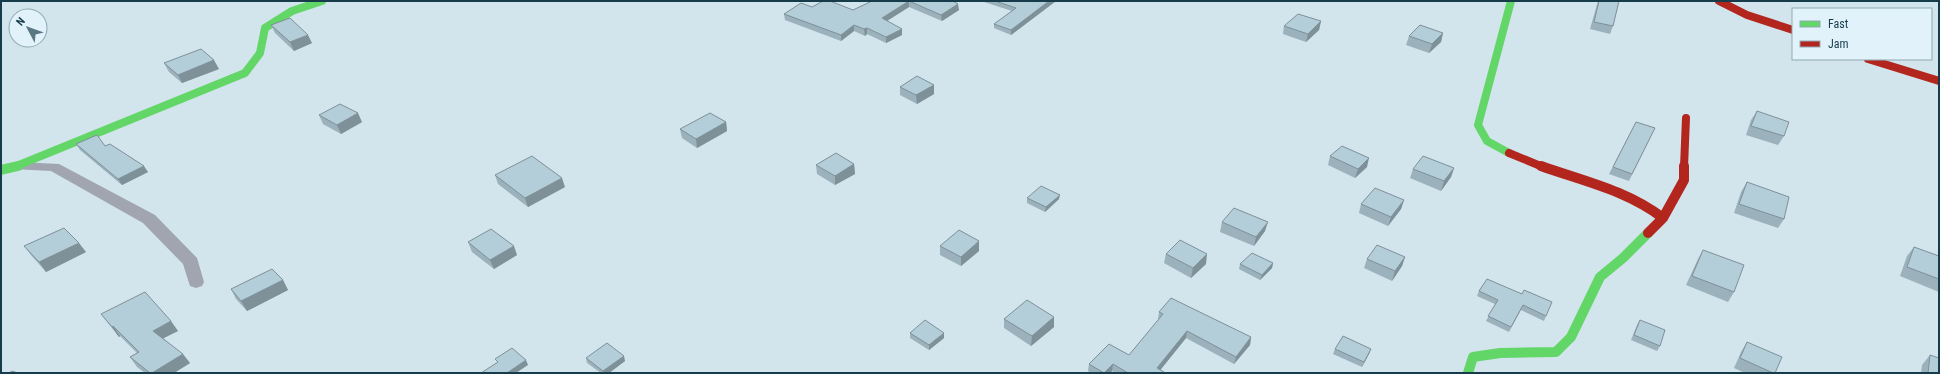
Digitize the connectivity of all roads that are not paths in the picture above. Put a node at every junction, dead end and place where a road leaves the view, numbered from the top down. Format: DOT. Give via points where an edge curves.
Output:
graph roads {
  1 [pos="322,1"];
  2 [pos="1511,1"];
  3 [pos="1719,1"];
  4 [pos="1792,30"];
  5 [pos="1871,60"];
  6 [pos="1939,81"];
  7 [pos="1686,118"];
  8 [pos="18,166"];
  9 [pos="1,170"];
  10 [pos="1663,218"];
  11 [pos="196,282"];
  12 [pos="1468,373"];
  1 -- 8 [label="street" via="292,11 265,28 260,52 245,73"];
  2 -- 10 [label="street" via="1478,125 1487,141 1512,154 1618,193 1652,208"];
  3 -- 4 [label="street" via="1747,15"];
  5 -- 6 [label="street"];
  7 -- 10 [label="street" via="1684,180"];
  8 -- 9 [label="street"];
  8 -- 11 [label="street" via="54,167 149,219 191,262"];
  10 -- 12 [label="street" via="1600,277 1571,336 1556,352 1500,353 1473,357"];
}
